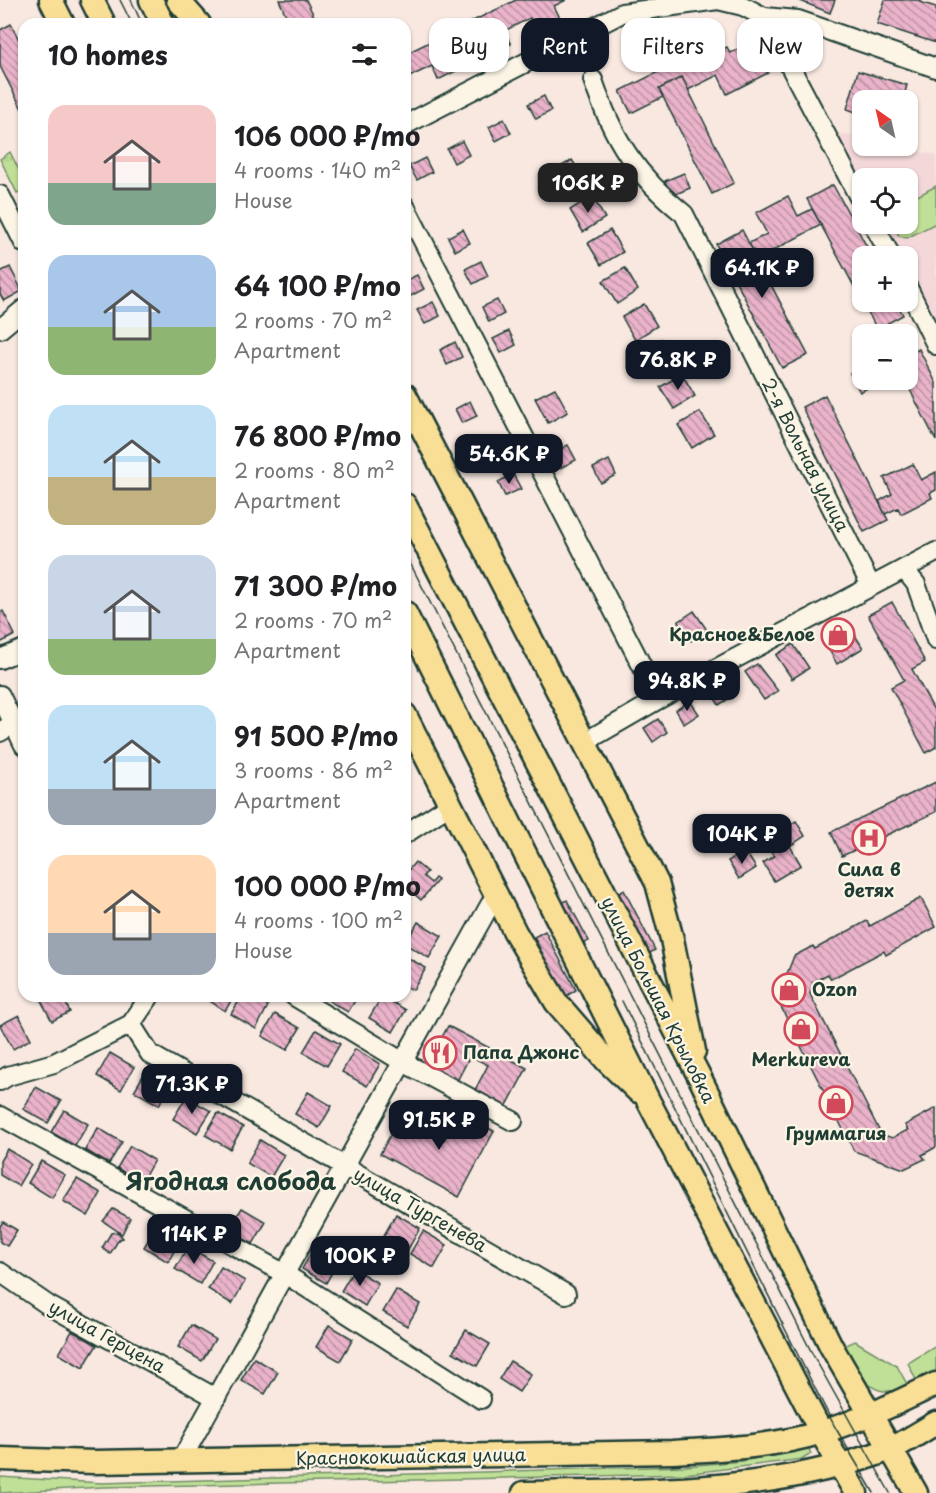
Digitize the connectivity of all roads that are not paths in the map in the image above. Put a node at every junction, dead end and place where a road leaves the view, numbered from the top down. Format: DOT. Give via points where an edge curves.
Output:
graph roads {
  1 [pos="51,0"];
  2 [pos="92,0"];
  3 [pos="151,0"];
  4 [pos="178,0"];
  5 [pos="744,3"];
  6 [pos="764,17"];
  7 [pos="60,18"];
  8 [pos="101,18"];
  9 [pos="160,18"];
  10 [pos="194,18"];
  11 [pos="936,68"];
  12 [pos="593,80"];
  13 [pos="411,122"];
  14 [pos="852,184"];
  15 [pos="0,195"];
  16 [pos="411,218"];
  17 [pos="18,231"];
  18 [pos="918,308"];
  19 [pos="18,314"];
  20 [pos="0,329"];
  21 [pos="936,345"];
  22 [pos="411,407"];
  23 [pos="411,517"];
  24 [pos="936,552"];
  25 [pos="904,568"];
  26 [pos="871,586"];
  27 [pos="411,626"];
  28 [pos="936,640"];
  29 [pos="18,652"];
  30 [pos="0,659"];
  31 [pos="0,695"];
  32 [pos="659,699"];
  33 [pos="12,724"];
  34 [pos="411,727"];
  35 [pos="583,743"];
  36 [pos="450,805"];
  37 [pos="411,830"];
  38 [pos="496,894"];
  39 [pos="146,1002"];
  40 [pos="304,1002"];
  41 [pos="131,1024"];
  42 [pos="404,1062"];
  43 [pos="699,1076"];
  44 [pos="0,1082"];
  45 [pos="650,1102"];
  46 [pos="0,1116"];
  47 [pos="513,1121"];
  48 [pos="345,1167"];
  49 [pos="0,1272"];
  50 [pos="285,1274"];
  51 [pos="566,1294"];
  52 [pos="936,1384"];
  53 [pos="216,1398"];
  54 [pos="481,1399"];
  55 [pos="871,1415"];
  56 [pos="936,1423"];
  57 [pos="820,1432"];
  58 [pos="890,1449"];
  59 [pos="0,1459"];
  60 [pos="181,1460"];
  61 [pos="840,1467"];
  62 [pos="524,1493"];
  63 [pos="577,1493"];
  64 [pos="856,1493"];
  65 [pos="916,1493"];
  1 -- 7 [label="main road"];
  2 -- 8 [label="main road"];
  3 -- 9 [label="main road"];
  4 -- 10 [label="main road"];
  5 -- 6 [label="street"];
  5 -- 13 [label="street" via="718,0 622,13"];
  6 -- 11 [label="street" via="798,20"];
  6 -- 14 [label="street"];
  12 -- 26 [label="street, 2-я Вольная улица" via="605,116 629,159 656,192 684,214"];
  15 -- 17 [label="street"];
  16 -- 32 [label="street"];
  18 -- 21 [label="street"];
  19 -- 20 [label="street"];
  22 -- 35 [label="main road"];
  23 -- 43 [label="main road, улица Большая Крыловка"];
  24 -- 25 [label="street"];
  25 -- 26 [label="street"];
  25 -- 28 [label="street" via="916,584"];
  26 -- 32 [label="street"];
  27 -- 45 [label="main road"];
  29 -- 30 [label="street"];
  31 -- 33 [label="street"];
  32 -- 35 [label="street"];
  34 -- 36 [label="main road"];
  35 -- 43 [label="main road" via="657,883"];
  36 -- 37 [label="street"];
  36 -- 38 [label="main road"];
  38 -- 42 [label="street"];
  38 -- 45 [label="main road" via="556,1002 607,1061"];
  39 -- 41 [label="street"];
  40 -- 42 [label="street"];
  41 -- 44 [label="street" via="54,1063 8,1076"];
  41 -- 48 [label="street, улица Тургенева" via="150,1054"];
  42 -- 47 [label="street"];
  42 -- 48 [label="street"];
  43 -- 55 [label="main road, улица Большая Крыловка" via="831,1346"];
  45 -- 57 [label="main road"];
  46 -- 50 [label="street"];
  48 -- 50 [label="street"];
  48 -- 51 [label="street, улица Тургенева"];
  49 -- 53 [label="street, улица Герцена" via="48,1305"];
  50 -- 53 [label="street"];
  50 -- 54 [label="street"];
  52 -- 55 [label="main road, Краснококшайская улица"];
  53 -- 60 [label="street"];
  55 -- 57 [label="main road, Краснококшайская улица"];
  55 -- 58 [label="main road, улица Большая Крыловка"];
  56 -- 58 [label="main road"];
  57 -- 60 [label="main road, Краснококшайская улица" via="739,1448 672,1452"];
  57 -- 61 [label="main road"];
  58 -- 61 [label="main road"];
  58 -- 65 [label="main road, улица Большая Крыловка"];
  59 -- 60 [label="main road, Краснококшайская улица"];
  61 -- 63 [label="main road" via="789,1480 742,1485"];
  61 -- 64 [label="main road"];
  62 -- 63 [label="main road"];
}
